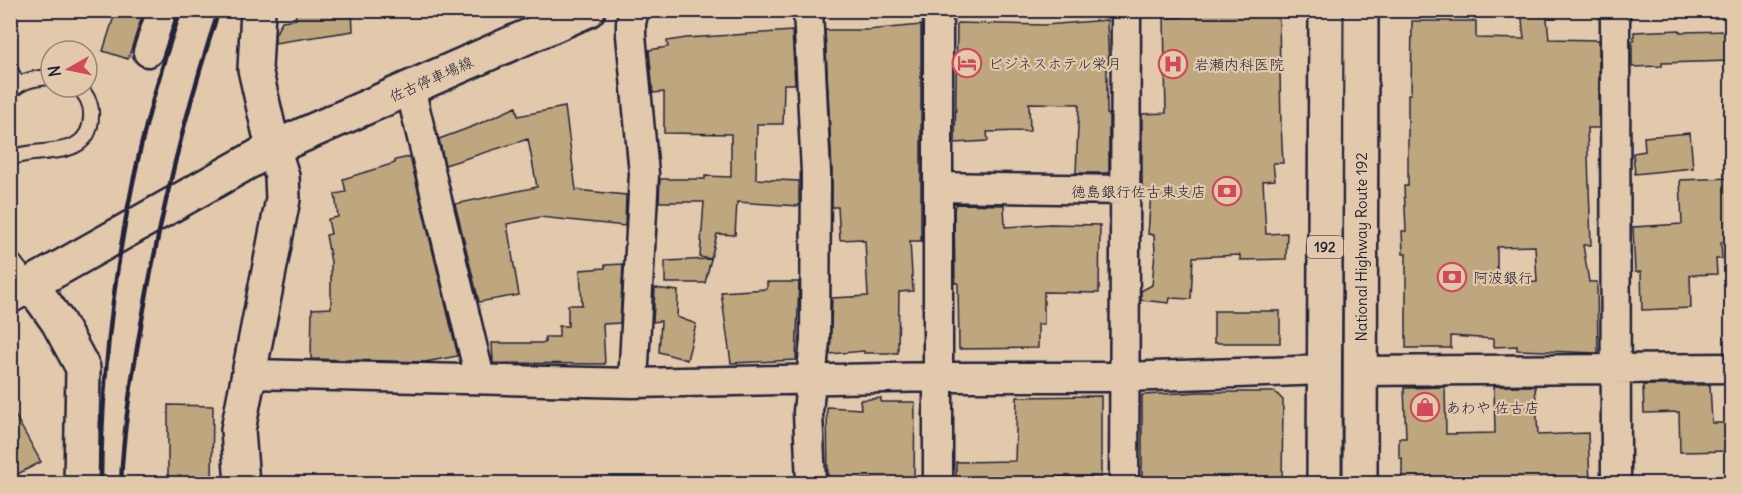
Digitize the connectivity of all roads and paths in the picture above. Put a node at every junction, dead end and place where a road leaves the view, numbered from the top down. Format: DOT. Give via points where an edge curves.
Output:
graph roads {
  1 [pos="162,10"];
  2 [pos="258,10"];
  3 [pos="588,10"];
  4 [pos="634,10"];
  5 [pos="808,10"];
  6 [pos="938,10"];
  7 [pos="1126,10"];
  8 [pos="1326,10"];
  9 [pos="1362,10"];
  10 [pos="1616,10"];
  11 [pos="148,52"];
  12 [pos="10,70"];
  13 [pos="39,78"];
  14 [pos="410,88"];
  15 [pos="14,89"];
  16 [pos="87,99"];
  17 [pos="273,148"];
  18 [pos="10,158"];
  19 [pos="938,186"];
  20 [pos="1125,190"];
  21 [pos="10,257"];
  22 [pos="21,290"];
  23 [pos="1731,368"];
  24 [pos="1324,370"];
  25 [pos="1615,370"];
  26 [pos="1360,371"];
  27 [pos="250,374"];
  28 [pos="939,377"];
  29 [pos="1125,377"];
  30 [pos="480,378"];
  31 [pos="811,380"];
  32 [pos="633,382"];
  33 [pos="81,483"];
  34 [pos="242,483"];
  35 [pos="811,483"];
  36 [pos="938,483"];
  37 [pos="1124,483"];
  38 [pos="1324,483"];
  39 [pos="1360,483"];
  40 [pos="1616,483"];
  1 -- 11 [label="street"];
  2 -- 17 [label="main road" via="255,69"];
  3 -- 14 [label="main road, 佐古停車場線"];
  4 -- 32 [label="street" via="631,35 644,174"];
  5 -- 31 [label="street" via="816,173 815,340"];
  6 -- 19 [label="street"];
  7 -- 20 [label="street"];
  8 -- 24 [label="main road, 192"];
  9 -- 26 [label="main road, National Highway Route 192 / 192"];
  10 -- 25 [label="street"];
  12 -- 15 [label="lane"];
  13 -- 15 [label="lane"];
  14 -- 17 [label="main road, 佐古停車場線"];
  14 -- 30 [label="street"];
  16 -- 18 [label="lane" via="92,113 88,131 81,140 67,149"];
  17 -- 22 [label="main road, 佐古停車場線"];
  17 -- 27 [label="main road" via="282,176 283,199"];
  19 -- 20 [label="street"];
  19 -- 28 [label="street"];
  20 -- 29 [label="street"];
  21 -- 22 [label="lane"];
  22 -- 33 [label="main road" via="58,322 83,368"];
  23 -- 25 [label="street"];
  24 -- 29 [label="street"];
  24 -- 38 [label="main road, 192"];
  25 -- 26 [label="street"];
  25 -- 40 [label="street"];
  26 -- 39 [label="main road, National Highway Route 192 / 192"];
  27 -- 30 [label="street"];
  27 -- 34 [label="main road" via="238,430"];
  28 -- 29 [label="street"];
  28 -- 31 [label="street"];
  28 -- 36 [label="street"];
  29 -- 37 [label="street"];
  30 -- 32 [label="street"];
  31 -- 32 [label="street"];
  31 -- 35 [label="street"];
}
